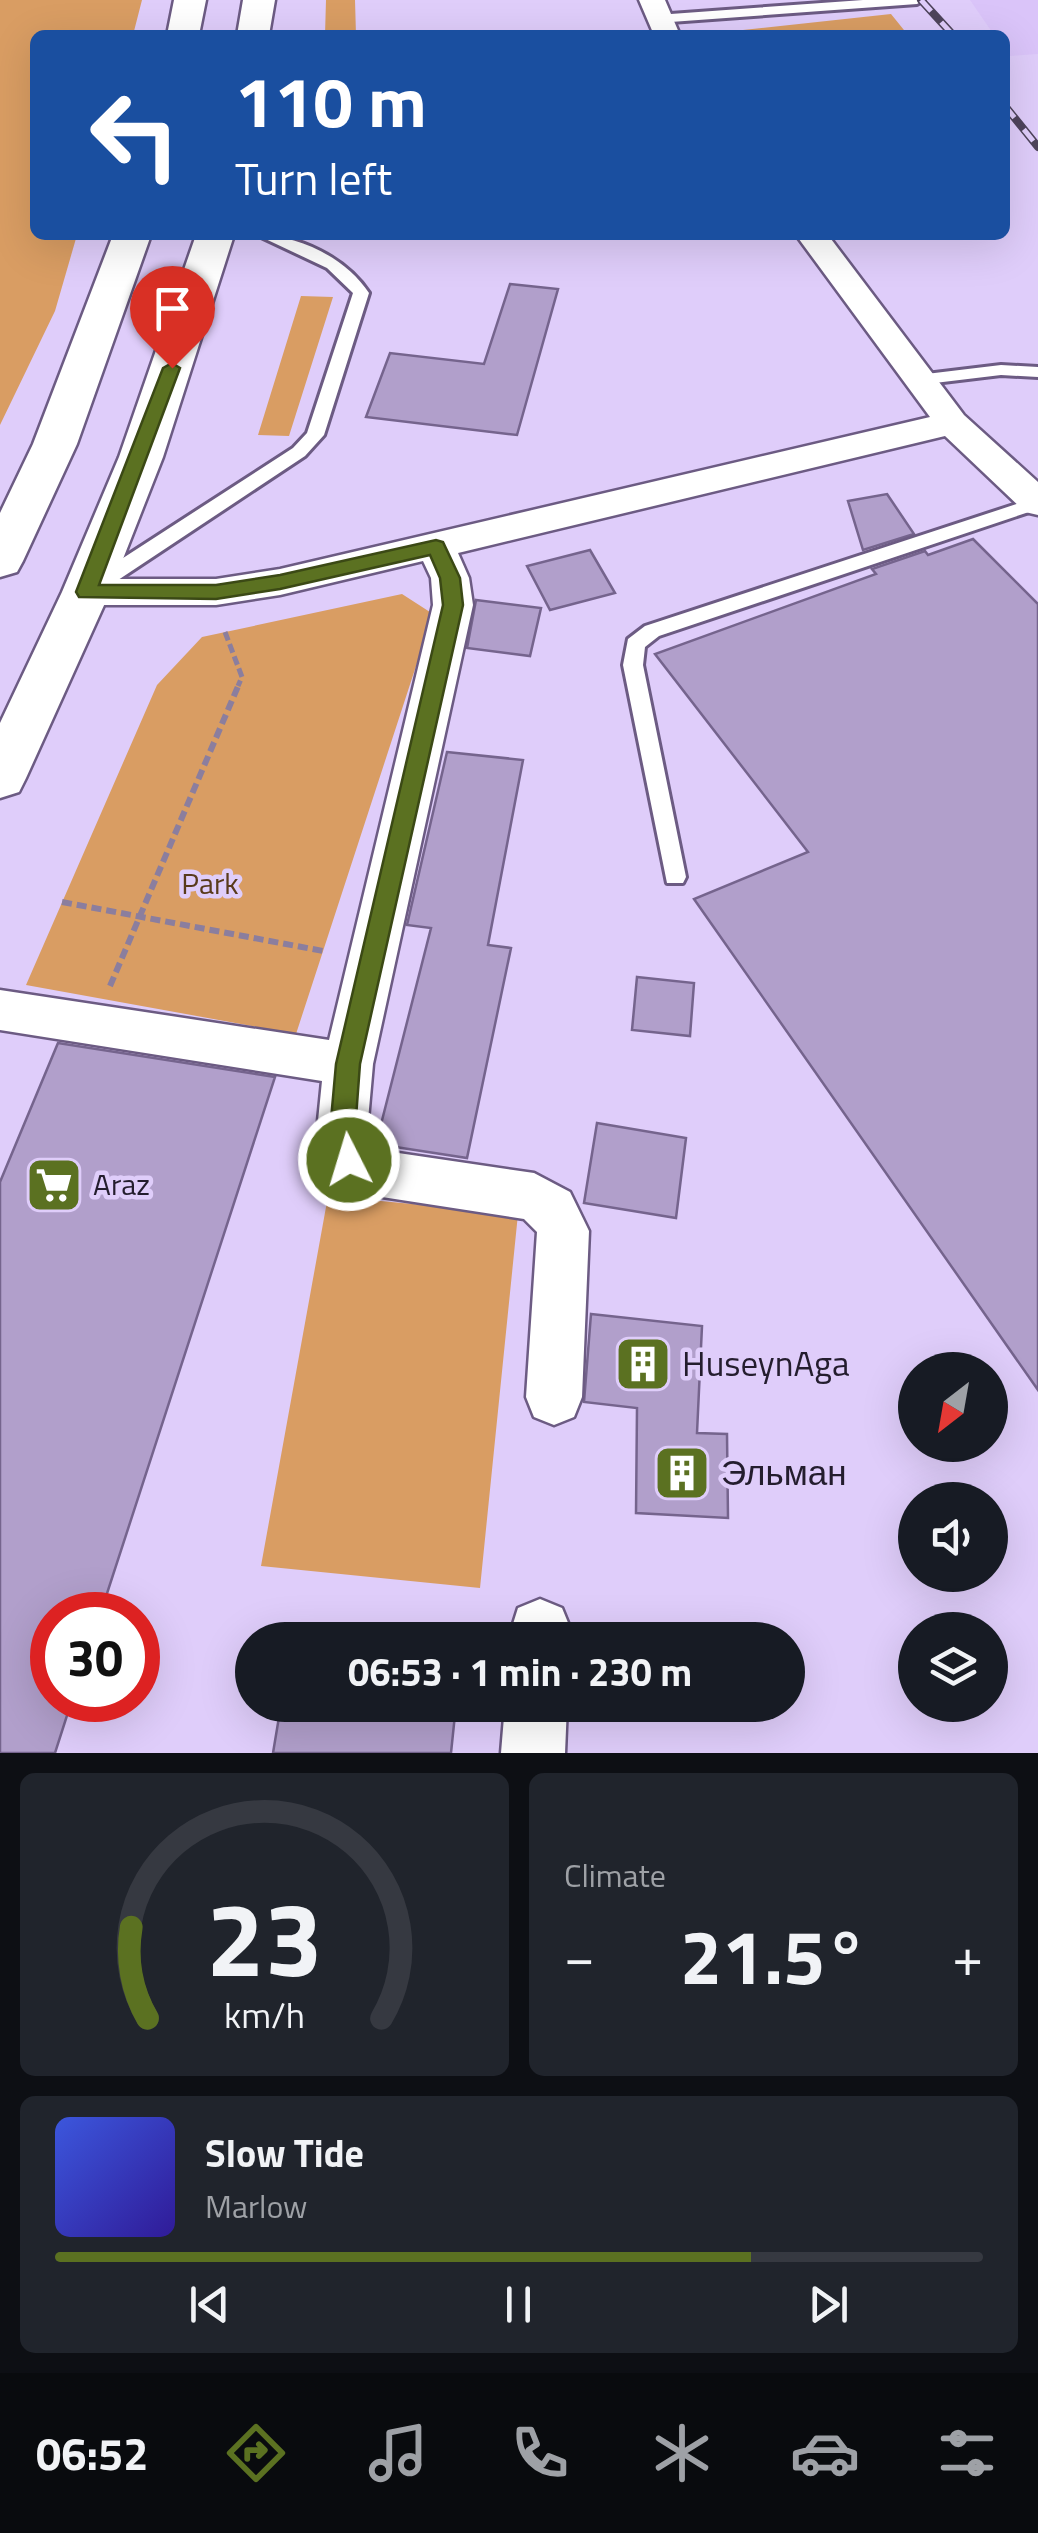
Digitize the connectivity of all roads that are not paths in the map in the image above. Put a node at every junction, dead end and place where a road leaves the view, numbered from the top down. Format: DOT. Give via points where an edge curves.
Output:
graph roads {
  1 [pos="190,0"];
  2 [pos="259,0"];
  3 [pos="916,0"];
  4 [pos="659,18"];
  5 [pos="184,30"];
  6 [pos="254,30"];
  7 [pos="130,240"];
  8 [pos="213,240"];
  9 [pos="275,240"];
  10 [pos="816,240"];
  11 [pos="1038,372"];
  12 [pos="918,380"];
  13 [pos="952,423"];
  14 [pos="1038,503"];
  15 [pos="436,547"];
  16 [pos="0,561"];
  17 [pos="86,592"];
  18 [pos="0,778"];
  19 [pos="675,877"];
  20 [pos="0,1010"];
  21 [pos="348,1064"];
  22 [pos="554,1397"];
  23 [pos="535,1722"];
  24 [pos="533,1753"];
  1 -- 5 [label="highway"];
  2 -- 6 [label="highway"];
  3 -- 4 [label="lane"];
  7 -- 16 [label="highway" via="56,444"];
  8 -- 17 [label="highway" via="141,457"];
  9 -- 17 [label="lane" via="343,271 361,293 316,435"];
  10 -- 12 [label="street"];
  11 -- 12 [label="lane"];
  12 -- 13 [label="street"];
  13 -- 14 [label="street"];
  13 -- 15 [label="street"];
  14 -- 19 [label="lane" via="652,630 634,644"];
  15 -- 17 [label="street" via="216,592"];
  15 -- 21 [label="street" via="453,605"];
  17 -- 18 [label="highway"];
  20 -- 21 [label="street"];
  21 -- 22 [label="street" via="342,1131 349,1160 369,1172 534,1196 552,1209 563,1231"];
  23 -- 24 [label="street"];
}
